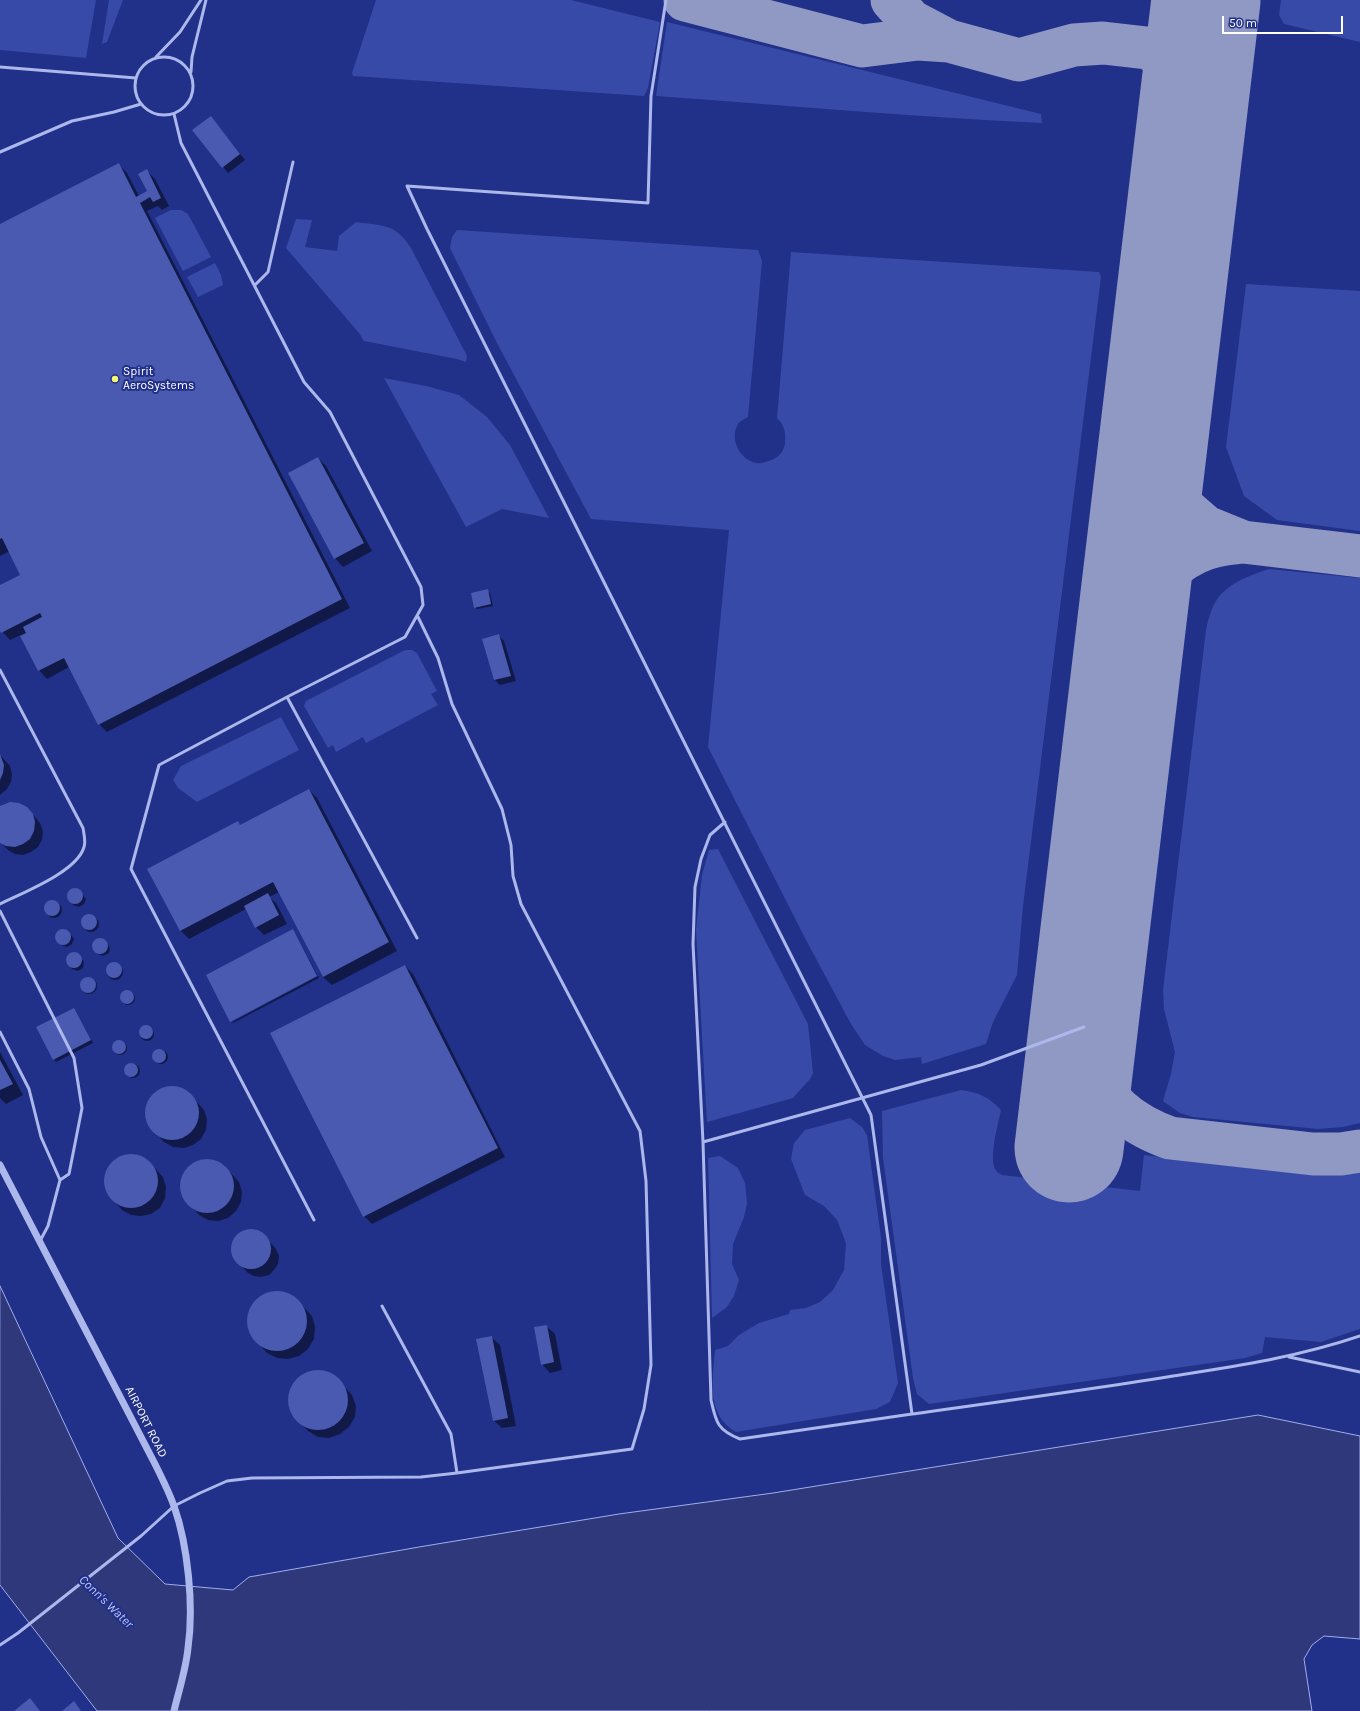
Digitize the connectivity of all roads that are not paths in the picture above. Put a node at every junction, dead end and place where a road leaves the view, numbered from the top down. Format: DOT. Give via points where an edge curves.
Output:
graph roads {
  1 [pos="201,0"];
  2 [pos="206,0"];
  3 [pos="666,0"];
  4 [pos="156,57"];
  5 [pos="0,67"];
  6 [pos="191,72"];
  7 [pos="136,78"];
  8 [pos="141,104"];
  9 [pos="174,114"];
  10 [pos="0,152"];
  11 [pos="293,162"];
  12 [pos="255,286"];
  13 [pos="418,617"];
  14 [pos="0,670"];
  15 [pos="287,697"];
  16 [pos="725,822"];
  17 [pos="0,904"];
  18 [pos="0,911"];
  19 [pos="417,938"];
  20 [pos="1084,1027"];
  21 [pos="0,1032"];
  22 [pos="862,1097"];
  23 [pos="703,1142"];
  24 [pos="0,1165"];
  25 [pos="60,1180"];
  26 [pos="314,1220"];
  27 [pos="40,1241"];
  28 [pos="382,1306"];
  29 [pos="1360,1336"];
  30 [pos="1287,1357"];
  31 [pos="1360,1372"];
  32 [pos="912,1414"];
  33 [pos="458,1474"];
  34 [pos="174,1506"];
  35 [pos="0,1645"];
  36 [pos="174,1711"];
  1 -- 4 [label="lane" via="180,32"];
  2 -- 6 [label="lane" via="192,57"];
  3 -- 16 [label="lane" via="651,96 648,203 407,186 558,493"];
  4 -- 6 [label="lane" via="176,59"];
  4 -- 7 [label="lane" via="140,69"];
  5 -- 7 [label="lane"];
  6 -- 9 [label="lane" via="194,82 189,102"];
  7 -- 8 [label="lane" via="136,91"];
  8 -- 9 [label="lane" via="156,114"];
  8 -- 10 [label="lane" via="72,121"];
  9 -- 12 [label="lane" via="181,142"];
  11 -- 12 [label="lane" via="268,272"];
  12 -- 13 [label="lane" via="304,382 330,412 421,587 424,605"];
  13 -- 15 [label="lane" via="405,637"];
  13 -- 33 [label="lane" via="438,658 452,704 502,810 511,845 513,876 522,904 640,1131 646,1181 651,1366 644,1408 632,1450"];
  14 -- 17 [label="lane" via="83,828 84,847 72,865 57,876"];
  15 -- 19 [label="lane"];
  15 -- 26 [label="lane" via="159,765 131,869"];
  16 -- 22 [label="lane"];
  16 -- 23 [label="lane" via="710,835 700,859 695,887 693,944"];
  18 -- 25 [label="lane" via="74,1058 82,1108 69,1174"];
  20 -- 22 [label="lane" via="981,1065"];
  21 -- 25 [label="lane" via="29,1089 41,1137"];
  22 -- 23 [label="lane"];
  22 -- 32 [label="lane" via="871,1115"];
  23 -- 32 [label="lane" via="711,1400 715,1418 725,1433 740,1438"];
  24 -- 27 [label="street, AIRPORT ROAD"];
  25 -- 27 [label="lane" via="48,1226"];
  27 -- 34 [label="street, AIRPORT ROAD"];
  28 -- 33 [label="lane" via="451,1434"];
  29 -- 30 [label="lane"];
  30 -- 31 [label="lane"];
  30 -- 32 [label="lane"];
  33 -- 34 [label="lane" via="421,1477 252,1478 227,1481"];
  34 -- 35 [label="lane" via="141,1536"];
  34 -- 36 [label="street, AIRPORT ROAD" via="182,1539 190,1622 188,1649"];
}
